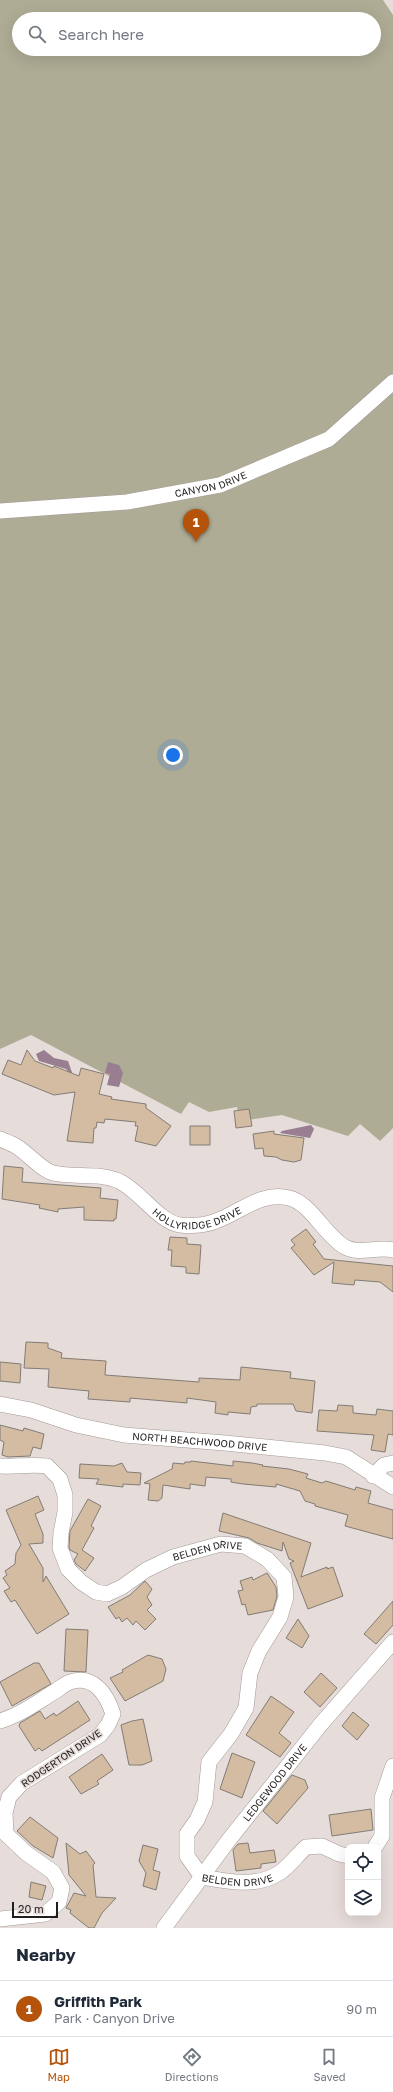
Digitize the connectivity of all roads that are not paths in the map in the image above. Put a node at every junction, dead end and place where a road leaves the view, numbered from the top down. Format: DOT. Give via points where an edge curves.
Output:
graph roads {
  1 [pos="393,382"];
  2 [pos="0,511"];
  3 [pos="0,1139"];
  4 [pos="393,1250"];
  5 [pos="0,1404"];
  6 [pos="393,1463"];
  7 [pos="0,1466"];
  8 [pos="374,1476"];
  9 [pos="393,1488"];
  10 [pos="393,1642"];
  11 [pos="0,1721"];
  12 [pos="393,1766"];
  13 [pos="377,1844"];
  14 [pos="345,1855"];
  15 [pos="202,1877"];
  16 [pos="0,1919"];
  17 [pos="164,1928"];
  1 -- 2 [label="street, CANYON DRIVE" via="329,439 220,485 127,502"];
  3 -- 4 [label="street, HOLLYRIDGE DRIVE" via="14,1145 52,1173 95,1176 119,1181 142,1197 166,1219 179,1225 216,1221 257,1200 273,1196 291,1198 305,1205 332,1238 347,1248"];
  5 -- 8 [label="street, NORTH BEACHWOOD DRIVE" via="124,1435 346,1457"];
  6 -- 8 [label="street" via="384,1465"];
  7 -- 15 [label="street, BELDEN DRIVE" via="47,1466 60,1479 65,1495 60,1548 68,1569 96,1592 107,1594 173,1557 221,1544 245,1546 267,1559 284,1577 286,1597 280,1617 259,1651 250,1673 246,1708 232,1734 209,1762 205,1802 187,1834 187,1856"];
  8 -- 9 [label="street, NORTH BEACHWOOD DRIVE"];
  10 -- 15 [label="street, LEDGEWOOD DRIVE" via="321,1724"];
  11 -- 16 [label="street, RODGERTON DRIVE" via="13,1717 69,1682 82,1681 100,1688 108,1698 113,1714 100,1735 22,1783 9,1797 4,1813 6,1834 26,1853 53,1872 62,1888 59,1902 45,1914"];
  12 -- 13 [label="street" via="382,1798 382,1836"];
  14 -- 15 [label="street, BELDEN DRIVE" via="322,1846 306,1847 278,1874 258,1881 234,1882"];
  15 -- 17 [label="street, LEDGEWOOD DRIVE"];
}
